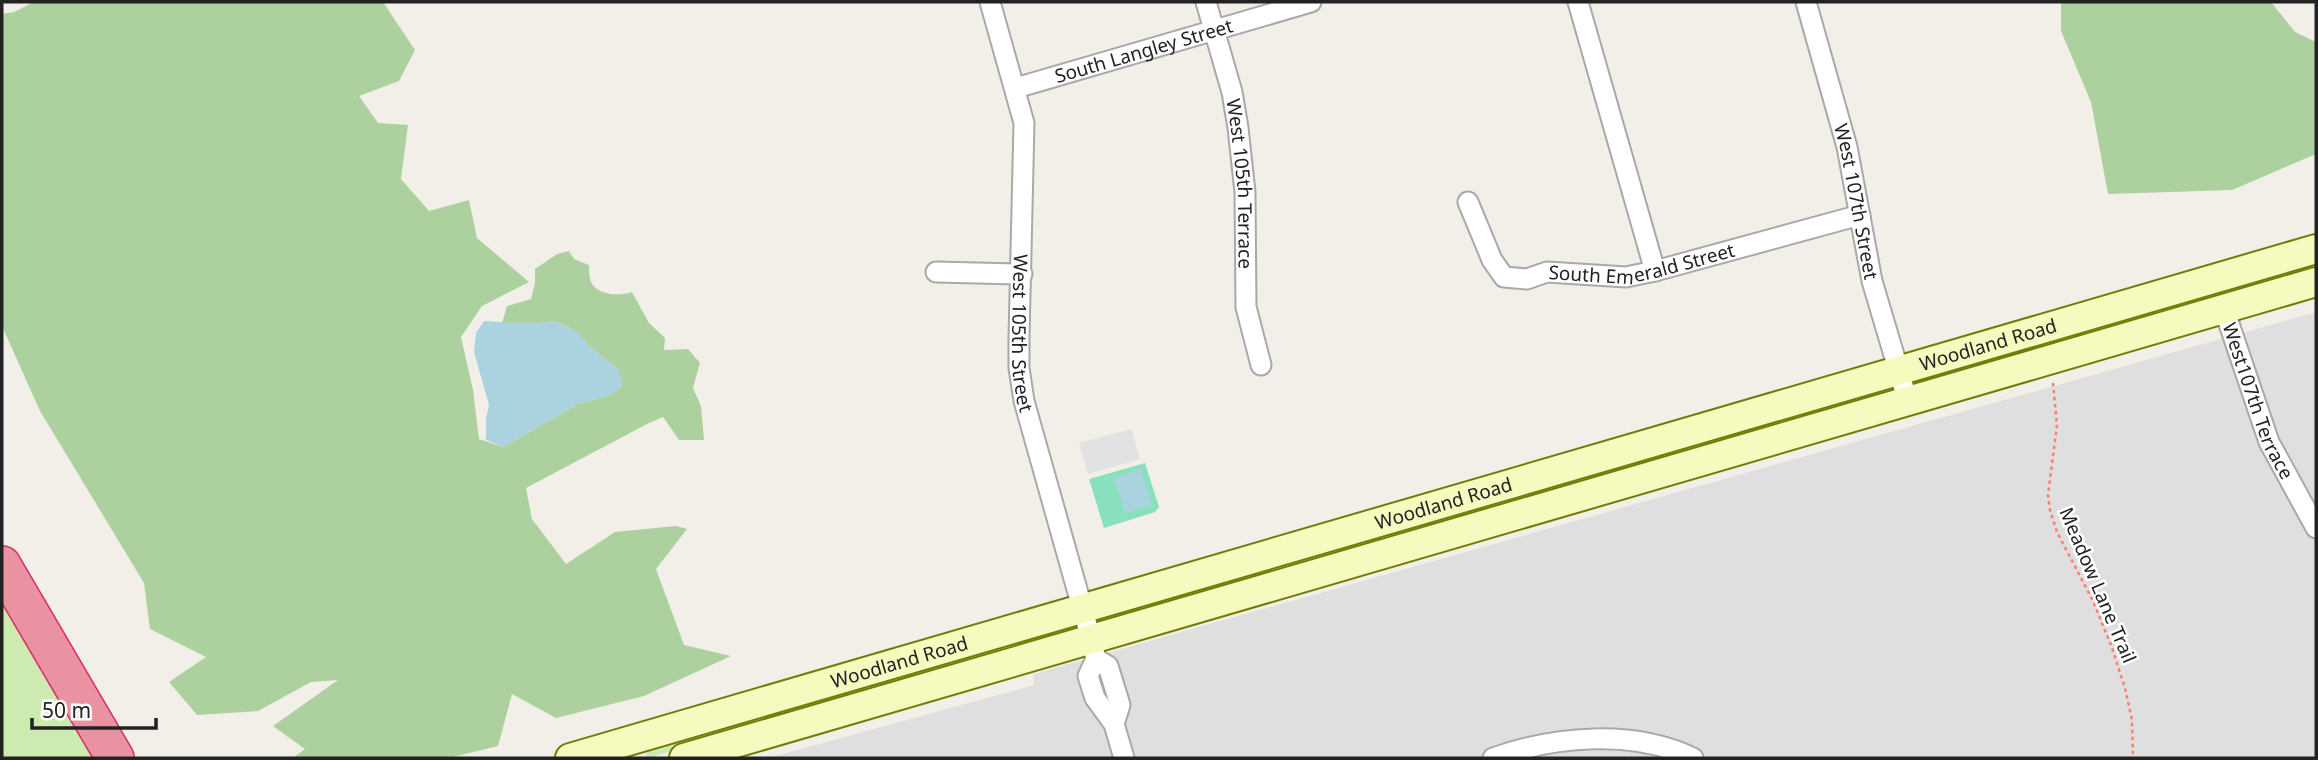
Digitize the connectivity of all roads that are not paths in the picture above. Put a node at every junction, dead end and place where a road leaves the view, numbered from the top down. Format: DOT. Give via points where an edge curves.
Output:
graph roads {
  1 [pos="990,2"];
  2 [pos="1206,2"];
  3 [pos="1311,2"];
  4 [pos="1578,2"];
  5 [pos="1806,2"];
  6 [pos="1214,30"];
  7 [pos="1016,88"];
  8 [pos="1468,202"];
  9 [pos="1860,215"];
  10 [pos="2316,249"];
  11 [pos="1655,271"];
  12 [pos="936,272"];
  13 [pos="1022,274"];
  14 [pos="2316,282"];
  15 [pos="2224,309"];
  16 [pos="1261,365"];
  17 [pos="1899,371"];
  18 [pos="1908,402"];
  19 [pos="2312,507"];
  20 [pos="2316,528"];
  21 [pos="2,565"];
  22 [pos="1082,609"];
  23 [pos="1094,649"];
  24 [pos="617,750"];
  25 [pos="115,758"];
  26 [pos="570,758"];
  27 [pos="684,758"];
  28 [pos="1124,758"];
  29 [pos="1493,758"];
  30 [pos="1693,758"];
  1 -- 7 [label="street, West 105th Street"];
  2 -- 6 [label="street, West 105th Terrace"];
  3 -- 6 [label="street, South Langley Street"];
  4 -- 11 [label="street"];
  5 -- 9 [label="street, West 107th Street" via="1844,135"];
  6 -- 7 [label="street, South Langley Street"];
  6 -- 16 [label="street, West 105th Terrace" via="1238,128 1245,192 1245,307"];
  7 -- 13 [label="street, West 105th Street" via="1024,123"];
  8 -- 11 [label="street, South Emerald Street" via="1504,277 1527,279 1547,272 1626,276"];
  9 -- 11 [label="street, South Emerald Street"];
  9 -- 17 [label="street, West 107th Street" via="1872,281"];
  10 -- 17 [label="main road, Woodland Road"];
  12 -- 13 [label="street"];
  13 -- 22 [label="street, West 105th Street" via="1019,358 1024,401"];
  14 -- 15 [label="main road, Woodland Road"];
  15 -- 18 [label="main road, Woodland Road"];
  15 -- 19 [label="street, West107th Terrace" via="2269,443"];
  17 -- 18 [label="street, West 107th Street"];
  17 -- 22 [label="main road, Woodland Road"];
  18 -- 23 [label="main road, Woodland Road"];
  19 -- 20 [label="street, West107th Terrace"];
  21 -- 25 [label="highway"];
  22 -- 23 [label="street, West 105th Street"];
  22 -- 24 [label="main road, Woodland Road"];
  23 -- 27 [label="main road, Woodland Road"];
  23 -- 28 [label="street, West 105th Street" via="1088,676 1095,698 1114,724"];
  24 -- 26 [label="main road, Woodland Road"];
  29 -- 30 [label="street" via="1547,744 1588,740 1663,746"];
}
